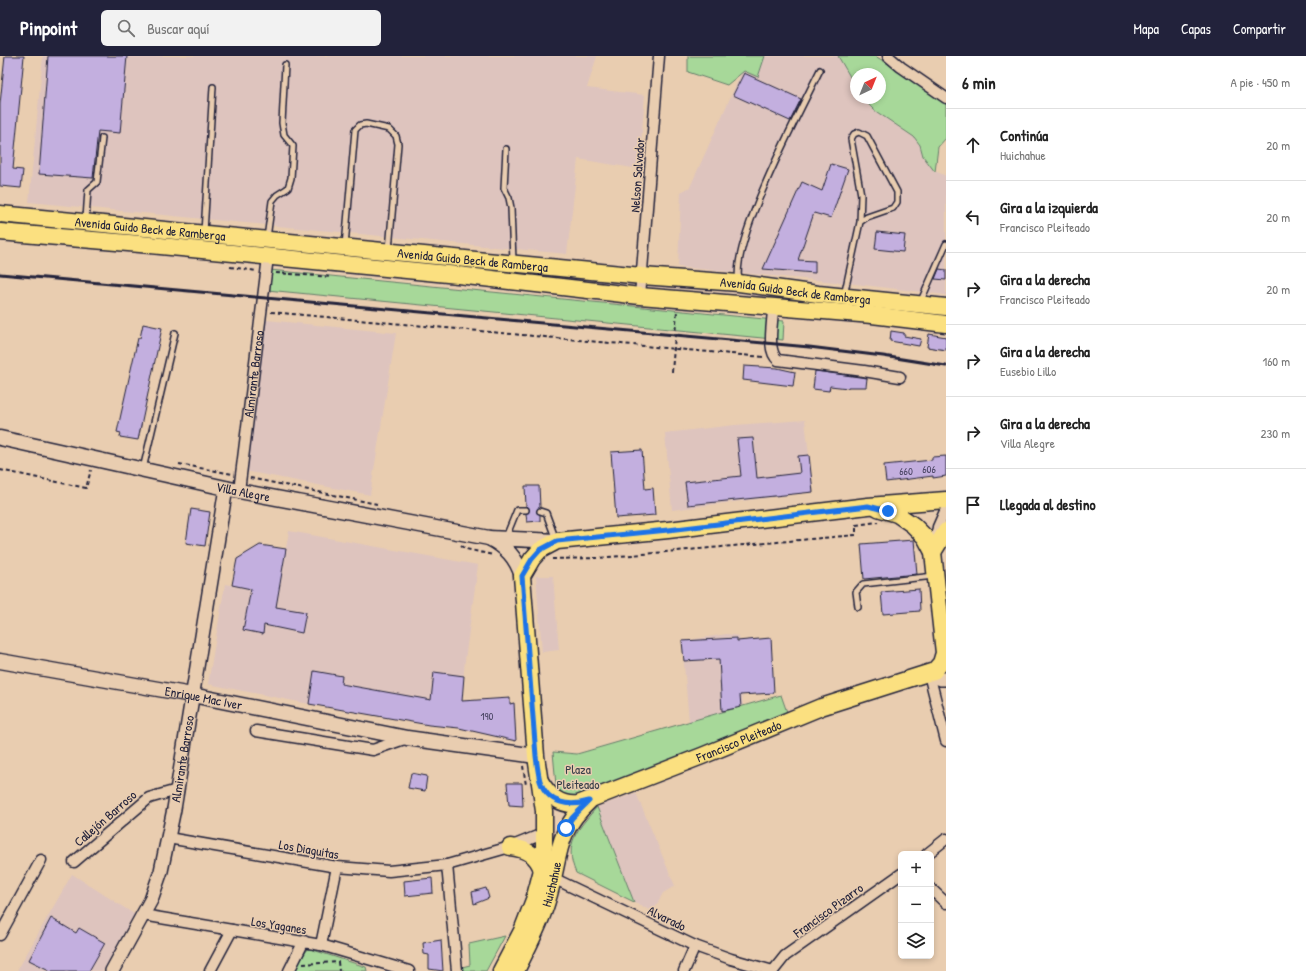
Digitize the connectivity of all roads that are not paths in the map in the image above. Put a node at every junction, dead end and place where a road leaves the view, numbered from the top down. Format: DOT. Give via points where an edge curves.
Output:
graph roads {
  1 [pos="659,56"];
  2 [pos="888,56"];
  3 [pos="285,65"];
  4 [pos="820,70"];
  5 [pos="213,87"];
  6 [pos="946,98"];
  7 [pos="102,138"];
  8 [pos="506,149"];
  9 [pos="0,214"];
  10 [pos="86,222"];
  11 [pos="860,222"];
  12 [pos="0,232"];
  13 [pos="204,234"];
  14 [pos="260,239"];
  15 [pos="286,242"];
  16 [pos="946,244"];
  17 [pos="345,247"];
  18 [pos="389,251"];
  19 [pos="268,257"];
  20 [pos="513,263"];
  21 [pos="642,276"];
  22 [pos="739,283"];
  23 [pos="640,296"];
  24 [pos="844,296"];
  25 [pos="738,304"];
  26 [pos="920,304"];
  27 [pos="946,307"];
  28 [pos="773,308"];
  29 [pos="918,320"];
  30 [pos="946,324"];
  31 [pos="175,333"];
  32 [pos="900,377"];
  33 [pos="0,438"];
  34 [pos="143,470"];
  35 [pos="232,490"];
  36 [pos="946,500"];
  37 [pos="868,506"];
  38 [pos="946,508"];
  39 [pos="526,510"];
  40 [pos="540,511"];
  41 [pos="946,531"];
  42 [pos="489,538"];
  43 [pos="506,538"];
  44 [pos="557,541"];
  45 [pos="933,552"];
  46 [pos="522,576"];
  47 [pos="936,576"];
  48 [pos="858,607"];
  49 [pos="0,661"];
  50 [pos="929,674"];
  51 [pos="946,679"];
  52 [pos="192,695"];
  53 [pos="256,730"];
  54 [pos="407,738"];
  55 [pos="946,741"];
  56 [pos="530,756"];
  57 [pos="534,786"];
  58 [pos="177,790"];
  59 [pos="589,801"];
  60 [pos="545,833"];
  61 [pos="168,838"];
  62 [pos="946,839"];
  63 [pos="510,847"];
  64 [pos="931,851"];
  65 [pos="40,860"];
  66 [pos="74,862"];
  67 [pos="447,865"];
  68 [pos="337,867"];
  69 [pos="547,874"];
  70 [pos="898,876"];
  71 [pos="934,892"];
  72 [pos="946,903"];
  73 [pos="143,915"];
  74 [pos="232,930"];
  75 [pos="0,935"];
  76 [pos="304,941"];
  77 [pos="321,945"];
  78 [pos="695,946"];
  79 [pos="381,967"];
  80 [pos="290,968"];
  81 [pos="518,970"];
  82 [pos="112,971"];
  83 [pos="210,971"];
  84 [pos="409,971"];
  85 [pos="457,971"];
  86 [pos="501,971"];
  87 [pos="684,971"];
  88 [pos="773,971"];
  1 -- 21 [label="street, Nelson Salvador"];
  2 -- 6 [label="street"];
  3 -- 14 [label="lane" via="282,123 284,135 293,146 291,178 288,188 276,195 272,201"];
  4 -- 22 [label="lane" via="753,215 738,260"];
  5 -- 13 [label="lane"];
  7 -- 10 [label="lane" via="97,182 88,190"];
  8 -- 20 [label="lane" via="504,188 511,208"];
  9 -- 10 [label="main road, Avenida Guido Beck de Ramberga"];
  10 -- 13 [label="main road, Avenida Guido Beck de Ramberga"];
  11 -- 11 [label="lane" via="893,208 898,199 897,192 867,136 859,132 851,139 861,195"];
  11 -- 24 [label="lane"];
  12 -- 19 [label="main road, Avenida Guido Beck de Ramberga"];
  13 -- 14 [label="main road, Avenida Guido Beck de Ramberga"];
  14 -- 15 [label="main road, Avenida Guido Beck de Ramberga"];
  14 -- 19 [label="main road"];
  15 -- 17 [label="main road, Avenida Guido Beck de Ramberga"];
  15 -- 19 [label="main road" via="274,248"];
  16 -- 26 [label="lane"];
  17 -- 18 [label="main road, Avenida Guido Beck de Ramberga"];
  17 -- 18 [label="lane" via="355,130 366,124 389,129 396,136 398,144"];
  18 -- 20 [label="main road, Avenida Guido Beck de Ramberga"];
  19 -- 23 [label="main road, Avenida Guido Beck de Ramberga"];
  19 -- 35 [label="street, Almirante Barroso" via="262,311"];
  20 -- 21 [label="main road, Avenida Guido Beck de Ramberga"];
  21 -- 22 [label="main road, Avenida Guido Beck de Ramberga"];
  21 -- 23 [label="street, Nelson Salvador"];
  22 -- 24 [label="main road, Avenida Guido Beck de Ramberga"];
  22 -- 25 [label="main road"];
  23 -- 25 [label="main road, Avenida Guido Beck de Ramberga"];
  24 -- 26 [label="main road, Avenida Guido Beck de Ramberga"];
  25 -- 28 [label="main road, Avenida Guido Beck de Ramberga"];
  26 -- 27 [label="main road, Avenida Guido Beck de Ramberga"];
  26 -- 29 [label="main road"];
  28 -- 29 [label="main road, Avenida Guido Beck de Ramberga"];
  28 -- 32 [label="street" via="771,348 775,358 781,361"];
  29 -- 30 [label="main road, Avenida Guido Beck de Ramberga"];
  31 -- 34 [label="lane"];
  33 -- 34 [label="main road, Villa Alegre"];
  34 -- 35 [label="main road, Villa Alegre"];
  35 -- 42 [label="main road, Villa Alegre"];
  35 -- 52 [label="street, Almirante Barroso"];
  36 -- 37 [label="main road, Villa Alegre"];
  37 -- 44 [label="main road, Villa Alegre"];
  37 -- 45 [label="main road, Villa Alegre" via="905,519 919,531"];
  38 -- 45 [label="street" via="938,527"];
  39 -- 43 [label="lane" via="517,510"];
  40 -- 44 [label="lane" via="546,513"];
  41 -- 45 [label="main road"];
  42 -- 43 [label="main road, Villa Alegre"];
  42 -- 46 [label="main road, Villa Alegre" via="512,554"];
  43 -- 44 [label="main road, Villa Alegre"];
  44 -- 46 [label="main road" via="536,554"];
  45 -- 47 [label="main road"];
  46 -- 56 [label="main road, Huichahue"];
  47 -- 48 [label="lane" via="863,584 856,592"];
  47 -- 50 [label="main road" via="944,653 939,667"];
  49 -- 52 [label="main road, Enrique Mac Iver"];
  50 -- 51 [label="street"];
  50 -- 55 [label="street"];
  50 -- 59 [label="main road, Francisco Pleiteado" via="821,707"];
  52 -- 54 [label="main road, Enrique Mac Iver"];
  52 -- 58 [label="street, Almirante Barroso"];
  53 -- 54 [label="street, Enrique Mac Iver" via="363,750 373,750"];
  54 -- 56 [label="main road, Enrique Mac Iver"];
  56 -- 57 [label="main road, Huichahue"];
  57 -- 59 [label="main road, Francisco Pleiteado" via="548,792 563,804 573,805"];
  57 -- 60 [label="main road, Huichahue"];
  58 -- 61 [label="street, Almirante Barroso"];
  58 -- 66 [label="street, Callejón Barroso" via="149,798"];
  59 -- 69 [label="main road, Huichahue" via="566,828"];
  60 -- 63 [label="street"];
  60 -- 69 [label="main road, Huichahue"];
  61 -- 68 [label="street, Los Diaguitas"];
  61 -- 73 [label="street, Almirante Barroso" via="159,882"];
  62 -- 64 [label="street"];
  63 -- 67 [label="street"];
  63 -- 69 [label="main road" via="529,852"];
  65 -- 75 [label="street"];
  67 -- 68 [label="street, Los Diaguitas" via="389,871"];
  67 -- 85 [label="street"];
  68 -- 77 [label="street"];
  69 -- 78 [label="street, Alvarado"];
  69 -- 81 [label="main road, Huichahue" via="539,924"];
  69 -- 86 [label="main road, Huichahue"];
  70 -- 88 [label="street, Francisco Pizarro" via="785,956"];
  71 -- 72 [label="street"];
  73 -- 74 [label="street, Los Yaganes"];
  73 -- 82 [label="street, Almirante Barroso"];
  74 -- 76 [label="street, Los Yaganes"];
  74 -- 83 [label="street"];
  76 -- 77 [label="street, Los Yaganes"];
  76 -- 80 [label="street"];
  77 -- 79 [label="street, Los Yaganes"];
  78 -- 87 [label="street"];
  78 -- 88 [label="street, Alvarado"];
  79 -- 84 [label="street, Los Yaganes"];
}
